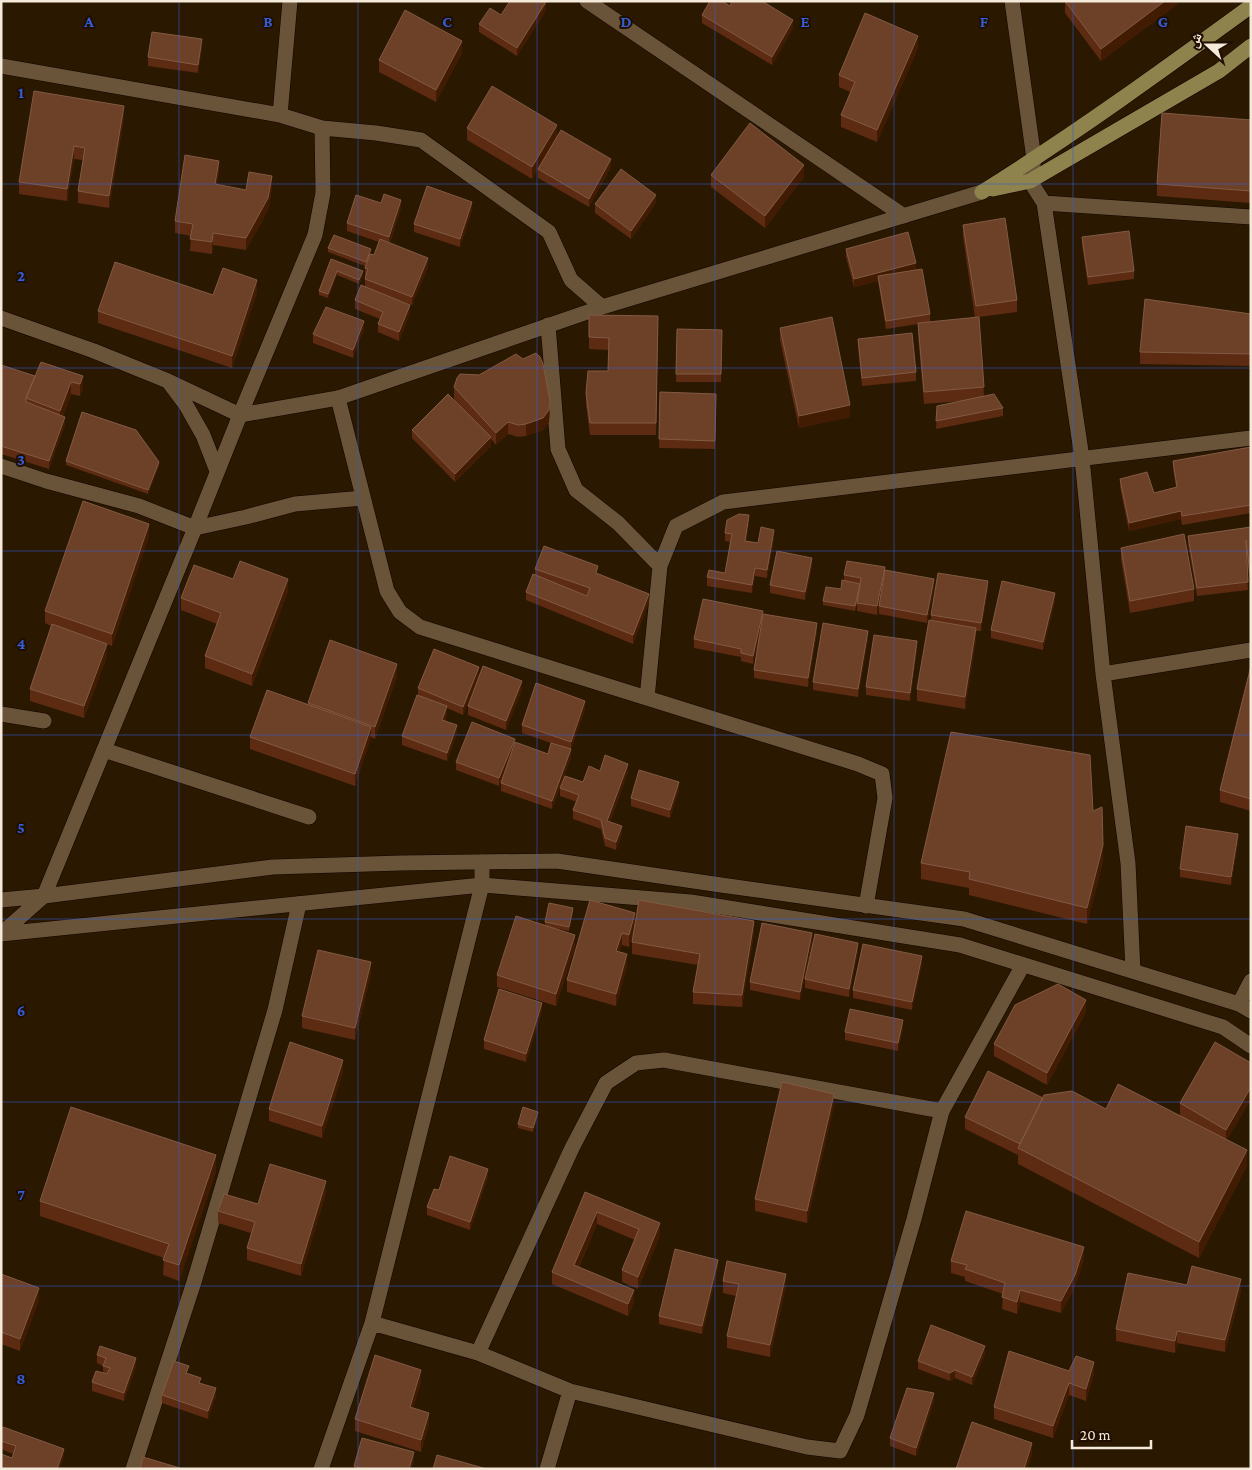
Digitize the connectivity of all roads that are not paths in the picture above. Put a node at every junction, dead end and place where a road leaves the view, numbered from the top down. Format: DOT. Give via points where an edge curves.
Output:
graph roads {
  1 [pos="290,1"];
  2 [pos="587,1"];
  3 [pos="1012,1"];
  4 [pos="1251,6"];
  5 [pos="1251,46"];
  6 [pos="1,66"];
  7 [pos="280,115"];
  8 [pos="322,128"];
  9 [pos="1034,159"];
  10 [pos="1030,181"];
  11 [pos="982,192"];
  12 [pos="1044,203"];
  13 [pos="904,216"];
  14 [pos="1251,217"];
  15 [pos="602,306"];
  16 [pos="1,318"];
  17 [pos="548,325"];
  18 [pos="168,382"];
  19 [pos="338,398"];
  20 [pos="240,415"];
  21 [pos="1251,438"];
  22 [pos="1082,458"];
  23 [pos="1,466"];
  24 [pos="217,471"];
  25 [pos="363,498"];
  26 [pos="195,528"];
  27 [pos="660,566"];
  28 [pos="1251,650"];
  29 [pos="1103,674"];
  30 [pos="647,698"];
  31 [pos="1,714"];
  32 [pos="44,721"];
  33 [pos="104,750"];
  34 [pos="308,817"];
  35 [pos="482,862"];
  36 [pos="482,885"];
  37 [pos="44,896"];
  38 [pos="1,900"];
  39 [pos="299,904"];
  40 [pos="866,906"];
  41 [pos="1,934"];
  42 [pos="1075,953"];
  43 [pos="1023,965"];
  44 [pos="1133,971"];
  45 [pos="1066,978"];
  46 [pos="1251,981"];
  47 [pos="1245,1007"];
  48 [pos="1251,1046"];
  49 [pos="942,1111"];
  50 [pos="372,1323"];
  51 [pos="478,1353"];
  52 [pos="570,1391"];
  53 [pos="133,1469"];
  54 [pos="321,1469"];
  55 [pos="547,1469"];
  1 -- 7 [label="street"];
  2 -- 13 [label="street"];
  3 -- 9 [label="street"];
  4 -- 9 [label="main road"];
  5 -- 10 [label="main road" via="1218,72"];
  6 -- 7 [label="street"];
  7 -- 8 [label="street"];
  8 -- 15 [label="street" via="421,140 549,232 571,280"];
  8 -- 20 [label="street" via="323,193 315,235"];
  9 -- 10 [label="street"];
  9 -- 11 [label="main road"];
  10 -- 11 [label="main road"];
  10 -- 12 [label="street"];
  11 -- 13 [label="street"];
  12 -- 14 [label="street"];
  12 -- 22 [label="street"];
  13 -- 15 [label="street"];
  15 -- 17 [label="street"];
  16 -- 18 [label="street"];
  17 -- 19 [label="street"];
  17 -- 27 [label="street" via="558,449 576,490 618,523"];
  18 -- 20 [label="street"];
  18 -- 24 [label="street" via="203,435"];
  19 -- 20 [label="street"];
  19 -- 25 [label="street"];
  20 -- 24 [label="street"];
  21 -- 22 [label="street"];
  22 -- 27 [label="street" via="723,502 676,526"];
  22 -- 29 [label="street"];
  23 -- 26 [label="street" via="139,506"];
  24 -- 26 [label="street"];
  25 -- 26 [label="street" via="295,504"];
  25 -- 30 [label="street" via="387,591 400,612 420,627"];
  26 -- 33 [label="street"];
  27 -- 30 [label="street"];
  28 -- 29 [label="street"];
  29 -- 44 [label="street" via="1128,863"];
  30 -- 40 [label="street" via="882,774 885,798"];
  31 -- 32 [label="street"];
  33 -- 34 [label="street"];
  33 -- 37 [label="street"];
  35 -- 36 [label="street"];
  35 -- 37 [label="street" via="273,867"];
  35 -- 40 [label="street" via="557,861"];
  36 -- 39 [label="street"];
  36 -- 43 [label="street" via="691,902 960,945"];
  36 -- 50 [label="street"];
  37 -- 38 [label="street"];
  37 -- 41 [label="street"];
  39 -- 41 [label="street"];
  39 -- 53 [label="street" via="276,1010 194,1282"];
  40 -- 42 [label="street" via="964,919"];
  42 -- 44 [label="street"];
  42 -- 45 [label="street"];
  43 -- 45 [label="street"];
  43 -- 49 [label="street"];
  44 -- 47 [label="street"];
  45 -- 48 [label="street" via="1223,1027"];
  46 -- 47 [label="street"];
  49 -- 51 [label="street" via="664,1060 636,1063 606,1083 572,1148"];
  49 -- 52 [label="street" via="857,1415 840,1451 807,1447"];
  50 -- 51 [label="street"];
  50 -- 54 [label="street"];
  51 -- 52 [label="street"];
  52 -- 55 [label="street"];
}
